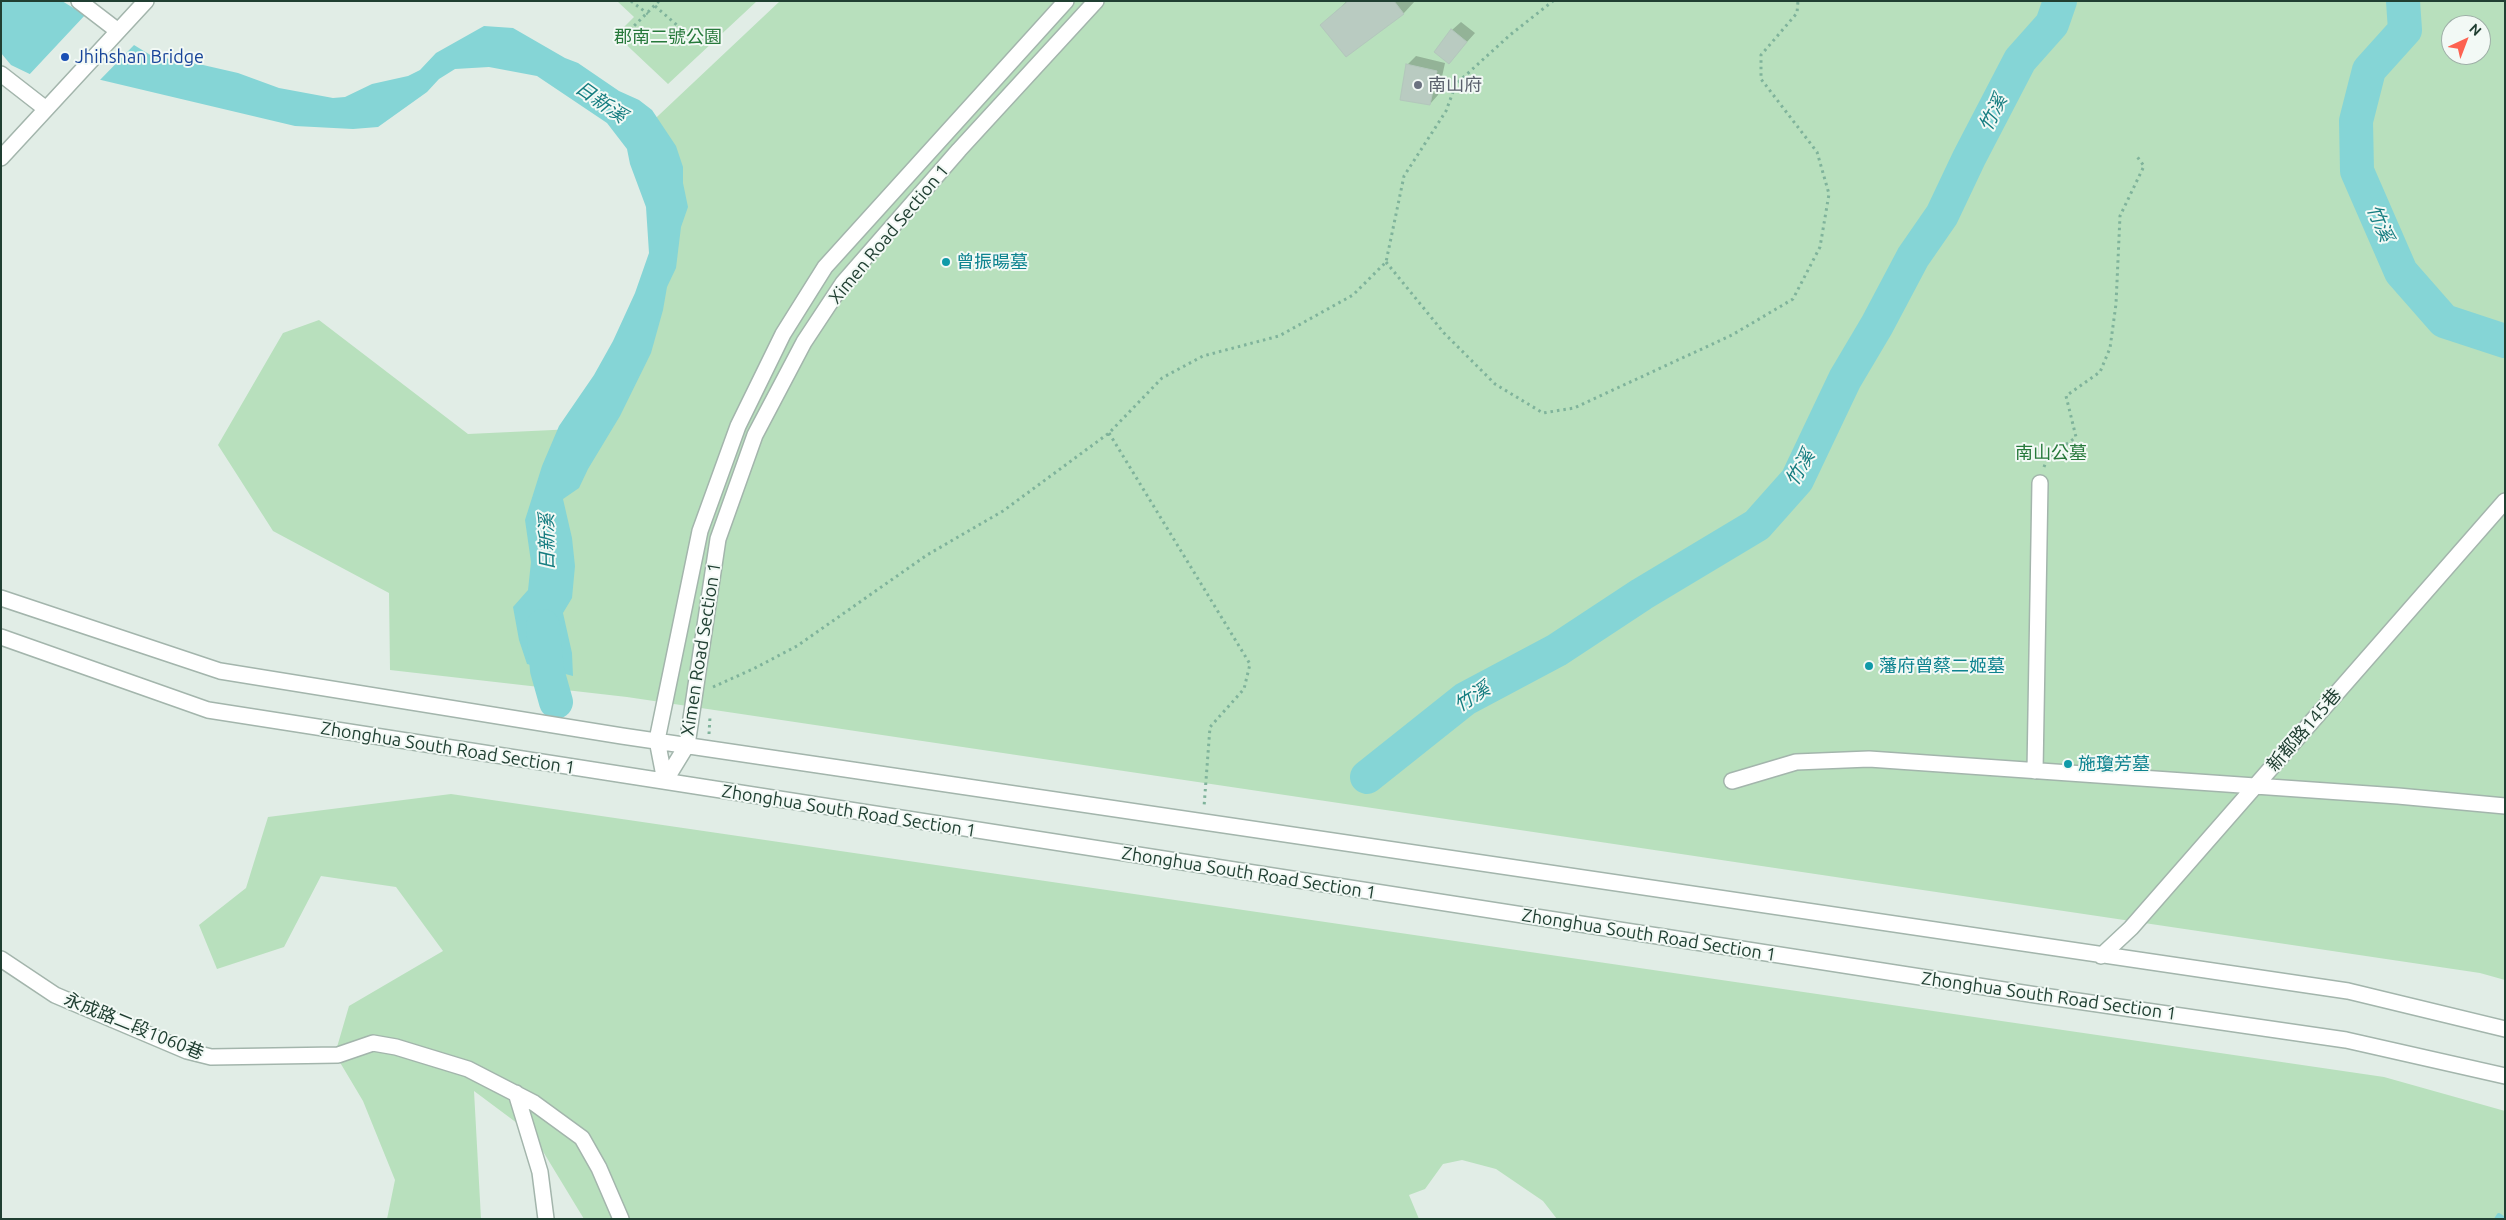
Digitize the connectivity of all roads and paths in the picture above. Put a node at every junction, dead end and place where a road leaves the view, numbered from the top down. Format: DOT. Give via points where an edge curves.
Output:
graph roads {
  1 [pos="79,1"];
  2 [pos="146,1"];
  3 [pos="631,1"];
  4 [pos="659,1"];
  5 [pos="1066,1"];
  6 [pos="1096,1"];
  7 [pos="1553,1"];
  8 [pos="1798,1"];
  9 [pos="655,6"];
  10 [pos="648,14"];
  11 [pos="117,33"];
  12 [pos="686,33"];
  13 [pos="625,35"];
  14 [pos="1,74"];
  15 [pos="48,107"];
  16 [pos="2136,155"];
  17 [pos="1,158"];
  18 [pos="1386,262"];
  19 [pos="1109,433"];
  20 [pos="2040,482"];
  21 [pos="2505,501"];
  22 [pos="1,598"];
  23 [pos="1,637"];
  24 [pos="712,697"];
  25 [pos="711,707"];
  26 [pos="656,740"];
  27 [pos="687,744"];
  28 [pos="708,747"];
  29 [pos="2035,771"];
  30 [pos="665,781"];
  31 [pos="1732,781"];
  32 [pos="2255,786"];
  33 [pos="2505,806"];
  34 [pos="1203,821"];
  35 [pos="2101,956"];
  36 [pos="1,959"];
  37 [pos="2505,1029"];
  38 [pos="2505,1076"];
  39 [pos="516,1093"];
  40 [pos="546,1219"];
  41 [pos="621,1219"];
  1 -- 11 [label="street"];
  2 -- 11 [label="street"];
  3 -- 10 [label="path"];
  4 -- 9 [label="path"];
  5 -- 26 [label="street, Ximen Road Section 1" via="825,268 783,334 738,426 700,531"];
  6 -- 27 [label="street, Ximen Road Section 1" via="843,283 804,342 755,435 718,539"];
  7 -- 18 [label="path" via="1456,84 1446,111 1404,176"];
  8 -- 18 [label="path" via="1797,13 1761,55 1761,79 1816,152 1829,194 1820,247 1793,299 1732,335 1574,408 1543,413 1495,384 1444,333"];
  9 -- 10 [label="path"];
  9 -- 12 [label="path"];
  10 -- 13 [label="path"];
  11 -- 15 [label="street"];
  14 -- 15 [label="street"];
  15 -- 17 [label="street"];
  16 -- 20 [label="path" via="2144,166 2120,216 2116,304 2110,348 2100,372 2066,396 2076,437 2047,459"];
  18 -- 19 [label="path" via="1353,294 1279,336 1203,356 1162,378"];
  19 -- 24 [label="path" via="1003,512 927,556 797,646 712,687"];
  19 -- 34 [label="path" via="1250,664 1244,689 1210,727"];
  20 -- 29 [label="street"];
  21 -- 32 [label="street, 新都路145巷"];
  22 -- 26 [label="street" via="220,671"];
  23 -- 30 [label="street, Zhonghua South Road Section 1" via="208,710"];
  25 -- 28 [label="path"];
  26 -- 27 [label="street"];
  26 -- 30 [label="street, Ximen Road Section 1"];
  27 -- 28 [label="street"];
  27 -- 30 [label="street, Ximen Road Section 1"];
  28 -- 34 [label="street"];
  29 -- 31 [label="street" via="1869,759 1796,762"];
  29 -- 32 [label="street"];
  30 -- 38 [label="street, Zhonghua South Road Section 1" via="2016,992 2346,1040"];
  32 -- 33 [label="street"];
  32 -- 35 [label="street, 新都路145巷" via="2131,928"];
  34 -- 35 [label="street"];
  35 -- 37 [label="street" via="2348,991"];
  36 -- 39 [label="street, 永成路二段1060巷" via="55,995 187,1051 211,1057 338,1055 373,1043 396,1046 468,1069"];
  39 -- 40 [label="street" via="540,1172"];
  39 -- 41 [label="street, 永成路二段1060巷" via="582,1138"];
}
